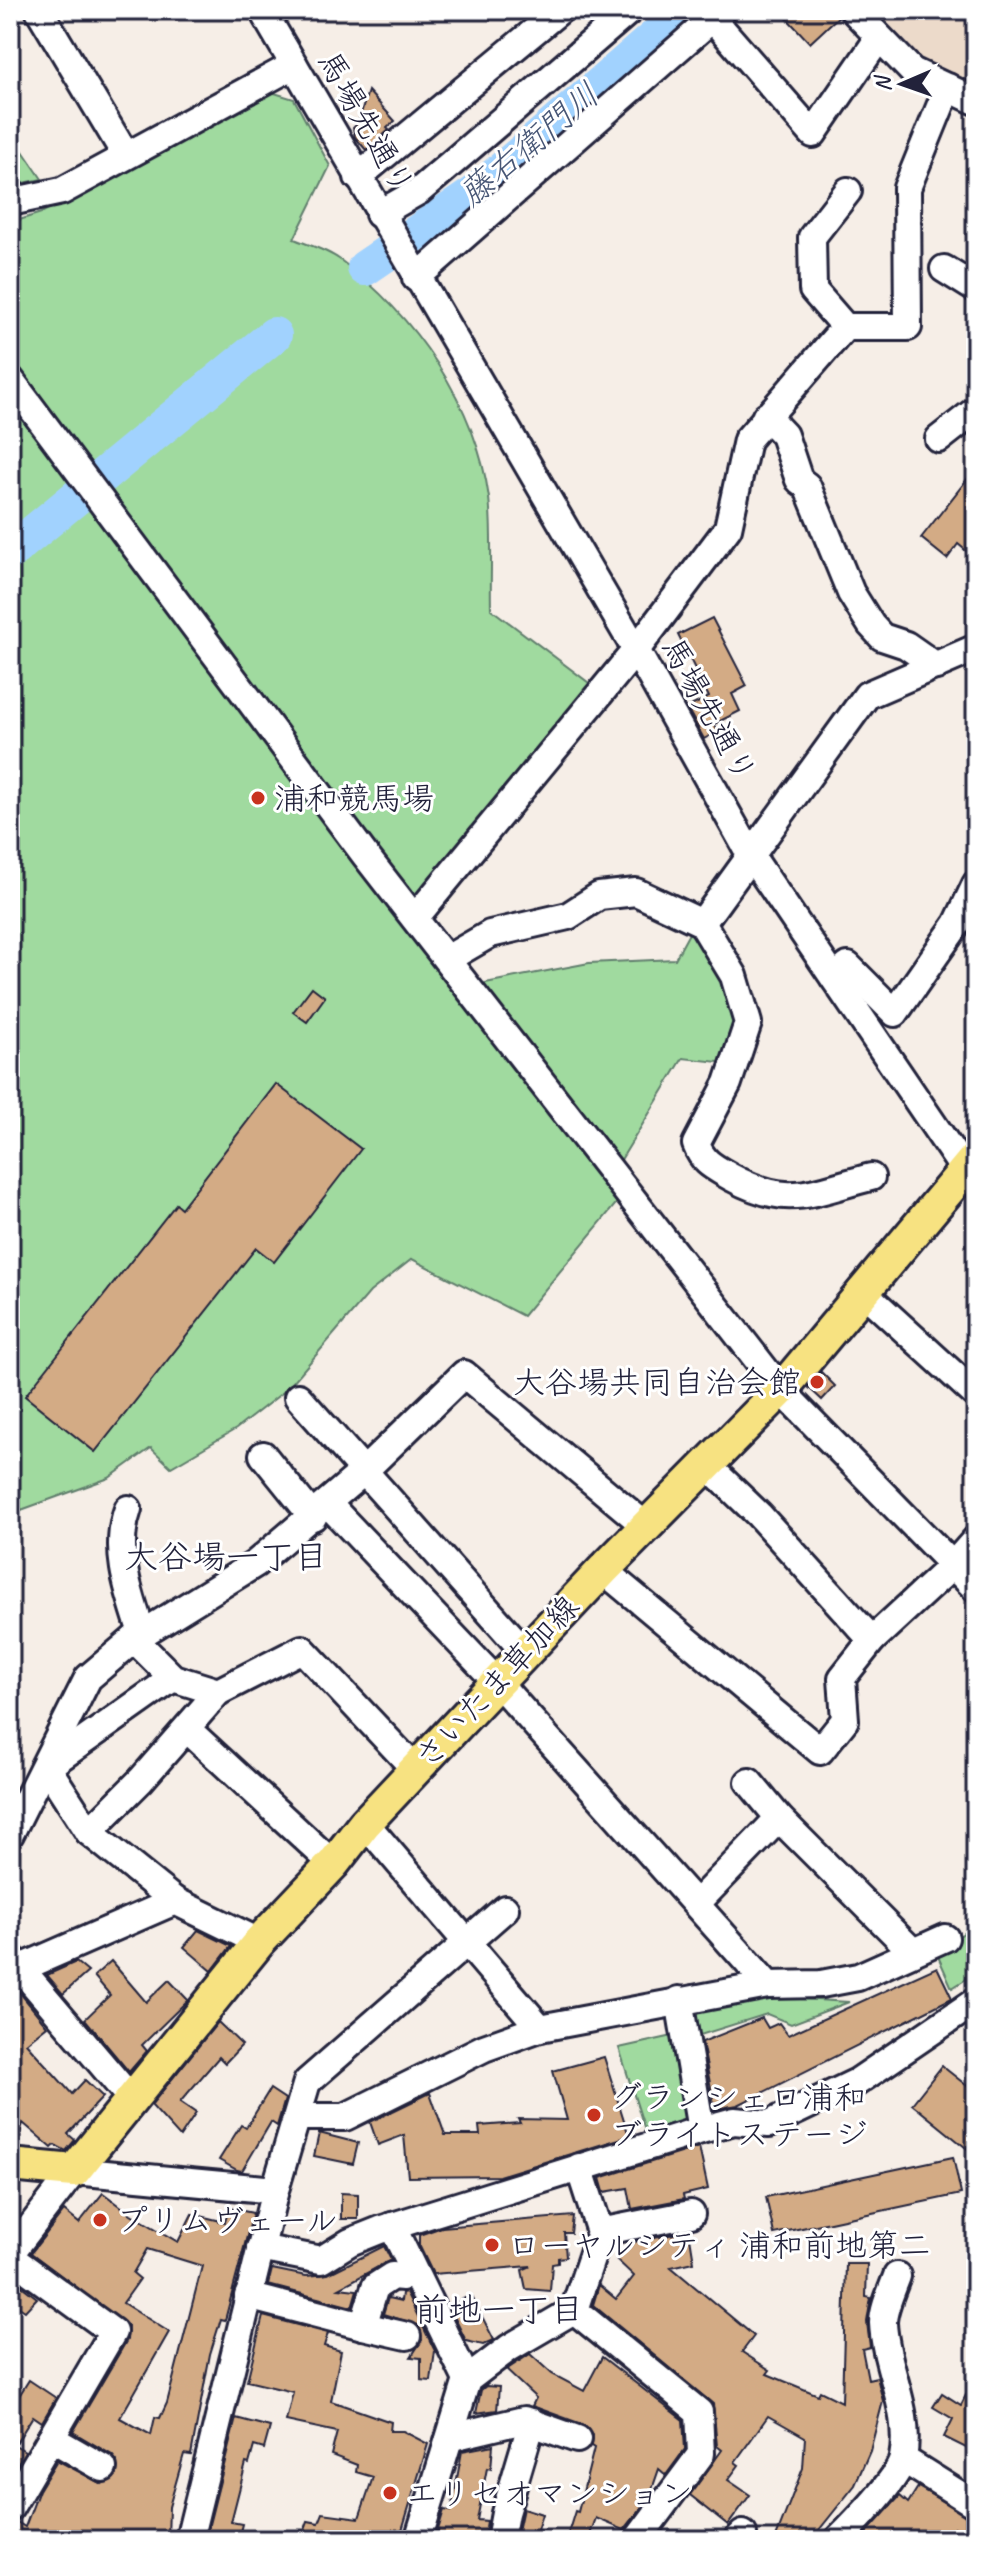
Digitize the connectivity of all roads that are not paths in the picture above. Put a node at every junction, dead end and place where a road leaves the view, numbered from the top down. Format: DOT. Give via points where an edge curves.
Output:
graph roads {
  1 [pos="39,10"];
  2 [pos="262,10"];
  3 [pos="560,10"];
  4 [pos="630,10"];
  5 [pos="853,10"];
  6 [pos="717,14"];
  7 [pos="878,39"];
  8 [pos="294,65"];
  9 [pos="948,87"];
  10 [pos="976,101"];
  11 [pos="125,154"];
  12 [pos="358,177"];
  13 [pos="848,191"];
  14 [pos="10,202"];
  15 [pos="383,221"];
  16 [pos="944,269"];
  17 [pos="414,274"];
  18 [pos="976,289"];
  19 [pos="845,327"];
  20 [pos="10,379"];
  21 [pos="976,410"];
  22 [pos="766,416"];
  23 [pos="939,439"];
  24 [pos="976,648"];
  25 [pos="636,650"];
  26 [pos="936,666"];
  27 [pos="751,856"];
  28 [pos="976,884"];
  29 [pos="415,918"];
  30 [pos="702,923"];
  31 [pos="447,959"];
  32 [pos="834,978"];
  33 [pos="972,1170"];
  34 [pos="871,1177"];
  35 [pos="861,1290"];
  36 [pos="781,1390"];
  37 [pos="976,1395"];
  38 [pos="298,1397"];
  39 [pos="263,1455"];
  40 [pos="707,1465"];
  41 [pos="363,1472"];
  42 [pos="128,1509"];
  43 [pos="320,1511"];
  44 [pos="647,1527"];
  45 [pos="976,1539"];
  46 [pos="953,1565"];
  47 [pos="603,1570"];
  48 [pos="976,1589"];
  49 [pos="138,1636"];
  50 [pos="872,1640"];
  51 [pos="525,1652"];
  52 [pos="173,1678"];
  53 [pos="498,1683"];
  54 [pos="218,1692"];
  55 [pos="187,1729"];
  56 [pos="47,1767"];
  57 [pos="415,1769"];
  58 [pos="749,1782"];
  59 [pos="779,1818"];
  60 [pos="365,1823"];
  61 [pos="89,1832"];
  62 [pos="10,1834"];
  63 [pos="333,1864"];
  64 [pos="175,1901"];
  65 [pos="697,1903"];
  66 [pos="505,1909"];
  67 [pos="945,1938"];
  68 [pos="466,1941"];
  69 [pos="259,1942"];
  70 [pos="912,1951"];
  71 [pos="13,1966"];
  72 [pos="768,1985"];
  73 [pos="679,2000"];
  74 [pos="976,2001"];
  75 [pos="540,2028"];
  76 [pos="133,2101"];
  77 [pos="298,2117"];
  78 [pos="701,2130"];
  79 [pos="10,2165"];
  80 [pos="578,2166"];
  81 [pos="74,2171"];
  82 [pos="275,2190"];
  83 [pos="691,2214"];
  84 [pos="392,2226"];
  85 [pos="600,2232"];
  86 [pos="260,2248"];
  87 [pos="10,2256"];
  88 [pos="897,2276"];
  89 [pos="403,2277"];
  90 [pos="248,2296"];
  91 [pos="574,2310"];
  92 [pos="363,2326"];
  93 [pos="407,2336"];
  94 [pos="467,2380"];
  95 [pos="532,2422"];
  96 [pos="452,2437"];
  97 [pos="51,2438"];
  98 [pos="577,2439"];
  99 [pos="903,2459"];
  100 [pos="103,2468"];
  101 [pos="976,2505"];
  102 [pos="10,2508"];
  103 [pos="189,2540"];
  104 [pos="418,2540"];
  105 [pos="500,2540"];
  106 [pos="637,2540"];
  107 [pos="838,2540"];
  1 -- 11 [label="street"];
  2 -- 8 [label="street, 馬場先通り"];
  3 -- 12 [label="street"];
  4 -- 15 [label="street"];
  5 -- 7 [label="street"];
  6 -- 7 [label="street" via="813,134"];
  6 -- 17 [label="street"];
  7 -- 9 [label="street" via="912,71"];
  8 -- 11 [label="street"];
  8 -- 12 [label="street, 馬場先通り"];
  9 -- 10 [label="street"];
  9 -- 19 [label="street" via="907,188 908,327"];
  11 -- 14 [label="street" via="62,191"];
  12 -- 15 [label="street, 馬場先通り"];
  13 -- 19 [label="street" via="812,237 813,290"];
  15 -- 17 [label="street, 馬場先通り"];
  16 -- 18 [label="street"];
  17 -- 25 [label="street, 馬場先通り"];
  19 -- 22 [label="street"];
  20 -- 29 [label="street"];
  21 -- 23 [label="street"];
  22 -- 25 [label="street" via="747,440 728,528"];
  22 -- 26 [label="street" via="784,435 799,480 807,486 851,593 871,625 882,637 906,645"];
  24 -- 26 [label="street"];
  25 -- 27 [label="street, 馬場先通り"];
  25 -- 29 [label="street"];
  26 -- 27 [label="street" via="867,695"];
  27 -- 30 [label="street"];
  27 -- 32 [label="street, 馬場先通り"];
  28 -- 32 [label="street" via="957,924 895,1013 848,966"];
  29 -- 31 [label="street"];
  30 -- 31 [label="street" via="636,892 599,896 568,916 490,934"];
  30 -- 34 [label="street" via="734,976 748,1023 728,1083 696,1144 703,1161 761,1193 790,1197"];
  31 -- 36 [label="street"];
  32 -- 33 [label="street, 馬場先通り"];
  33 -- 35 [label="main road, さいたま草加線"];
  35 -- 36 [label="main road, さいたま草加線"];
  35 -- 37 [label="street"];
  36 -- 40 [label="main road, さいたま草加線"];
  36 -- 46 [label="street"];
  38 -- 41 [label="street"];
  39 -- 43 [label="street"];
  40 -- 44 [label="main road, さいたま草加線"];
  40 -- 50 [label="street"];
  41 -- 43 [label="street"];
  41 -- 44 [label="street" via="464,1374"];
  41 -- 51 [label="street"];
  42 -- 49 [label="street" via="121,1542"];
  43 -- 49 [label="street" via="255,1564"];
  43 -- 53 [label="street"];
  44 -- 47 [label="main road, さいたま草加線"];
  45 -- 46 [label="street"];
  46 -- 48 [label="street"];
  46 -- 50 [label="street"];
  47 -- 50 [label="street" via="820,1751 845,1720 842,1678"];
  47 -- 51 [label="main road, さいたま草加線"];
  49 -- 52 [label="street"];
  49 -- 56 [label="street" via="88,1678"];
  51 -- 53 [label="main road, さいたま草加線"];
  52 -- 54 [label="street"];
  52 -- 56 [label="street"];
  53 -- 57 [label="main road, さいたま草加線"];
  53 -- 65 [label="street"];
  54 -- 55 [label="street"];
  54 -- 57 [label="street" via="302,1649"];
  55 -- 61 [label="street"];
  55 -- 63 [label="street"];
  56 -- 61 [label="street"];
  56 -- 62 [label="street"];
  57 -- 60 [label="main road, さいたま草加線"];
  58 -- 59 [label="street"];
  59 -- 65 [label="street"];
  59 -- 70 [label="street"];
  60 -- 63 [label="main road, さいたま草加線"];
  60 -- 68 [label="street"];
  61 -- 64 [label="street"];
  63 -- 69 [label="main road, さいたま草加線"];
  64 -- 69 [label="street"];
  64 -- 71 [label="street"];
  65 -- 72 [label="street"];
  66 -- 68 [label="street"];
  67 -- 70 [label="street"];
  68 -- 75 [label="street"];
  68 -- 77 [label="street" via="307,2082"];
  69 -- 76 [label="main road, さいたま草加線"];
  70 -- 72 [label="street" via="858,1977"];
  71 -- 76 [label="street"];
  72 -- 73 [label="street"];
  73 -- 75 [label="street"];
  73 -- 78 [label="street"];
  74 -- 78 [label="street" via="857,2082 769,2124 734,2121"];
  75 -- 77 [label="street" via="484,2048 345,2117"];
  76 -- 81 [label="main road, さいたま草加線"];
  77 -- 82 [label="street"];
  78 -- 80 [label="street"];
  79 -- 81 [label="main road"];
  80 -- 84 [label="street"];
  80 -- 85 [label="street"];
  81 -- 82 [label="street"];
  81 -- 87 [label="street"];
  82 -- 86 [label="street"];
  83 -- 85 [label="street"];
  84 -- 86 [label="street" via="321,2260"];
  84 -- 94 [label="street"];
  85 -- 91 [label="street"];
  86 -- 90 [label="street"];
  87 -- 97 [label="street" via="113,2332"];
  88 -- 99 [label="street" via="883,2320 902,2408"];
  89 -- 92 [label="street" via="392,2276 375,2287"];
  90 -- 92 [label="street"];
  90 -- 103 [label="street"];
  91 -- 94 [label="street"];
  91 -- 106 [label="street" via="699,2412 701,2454"];
  92 -- 93 [label="street"];
  94 -- 96 [label="street"];
  95 -- 96 [label="street"];
  95 -- 98 [label="street"];
  95 -- 105 [label="street"];
  96 -- 104 [label="street"];
  97 -- 100 [label="street"];
  97 -- 102 [label="street"];
  99 -- 101 [label="street"];
  99 -- 107 [label="street" via="867,2511"];
}
